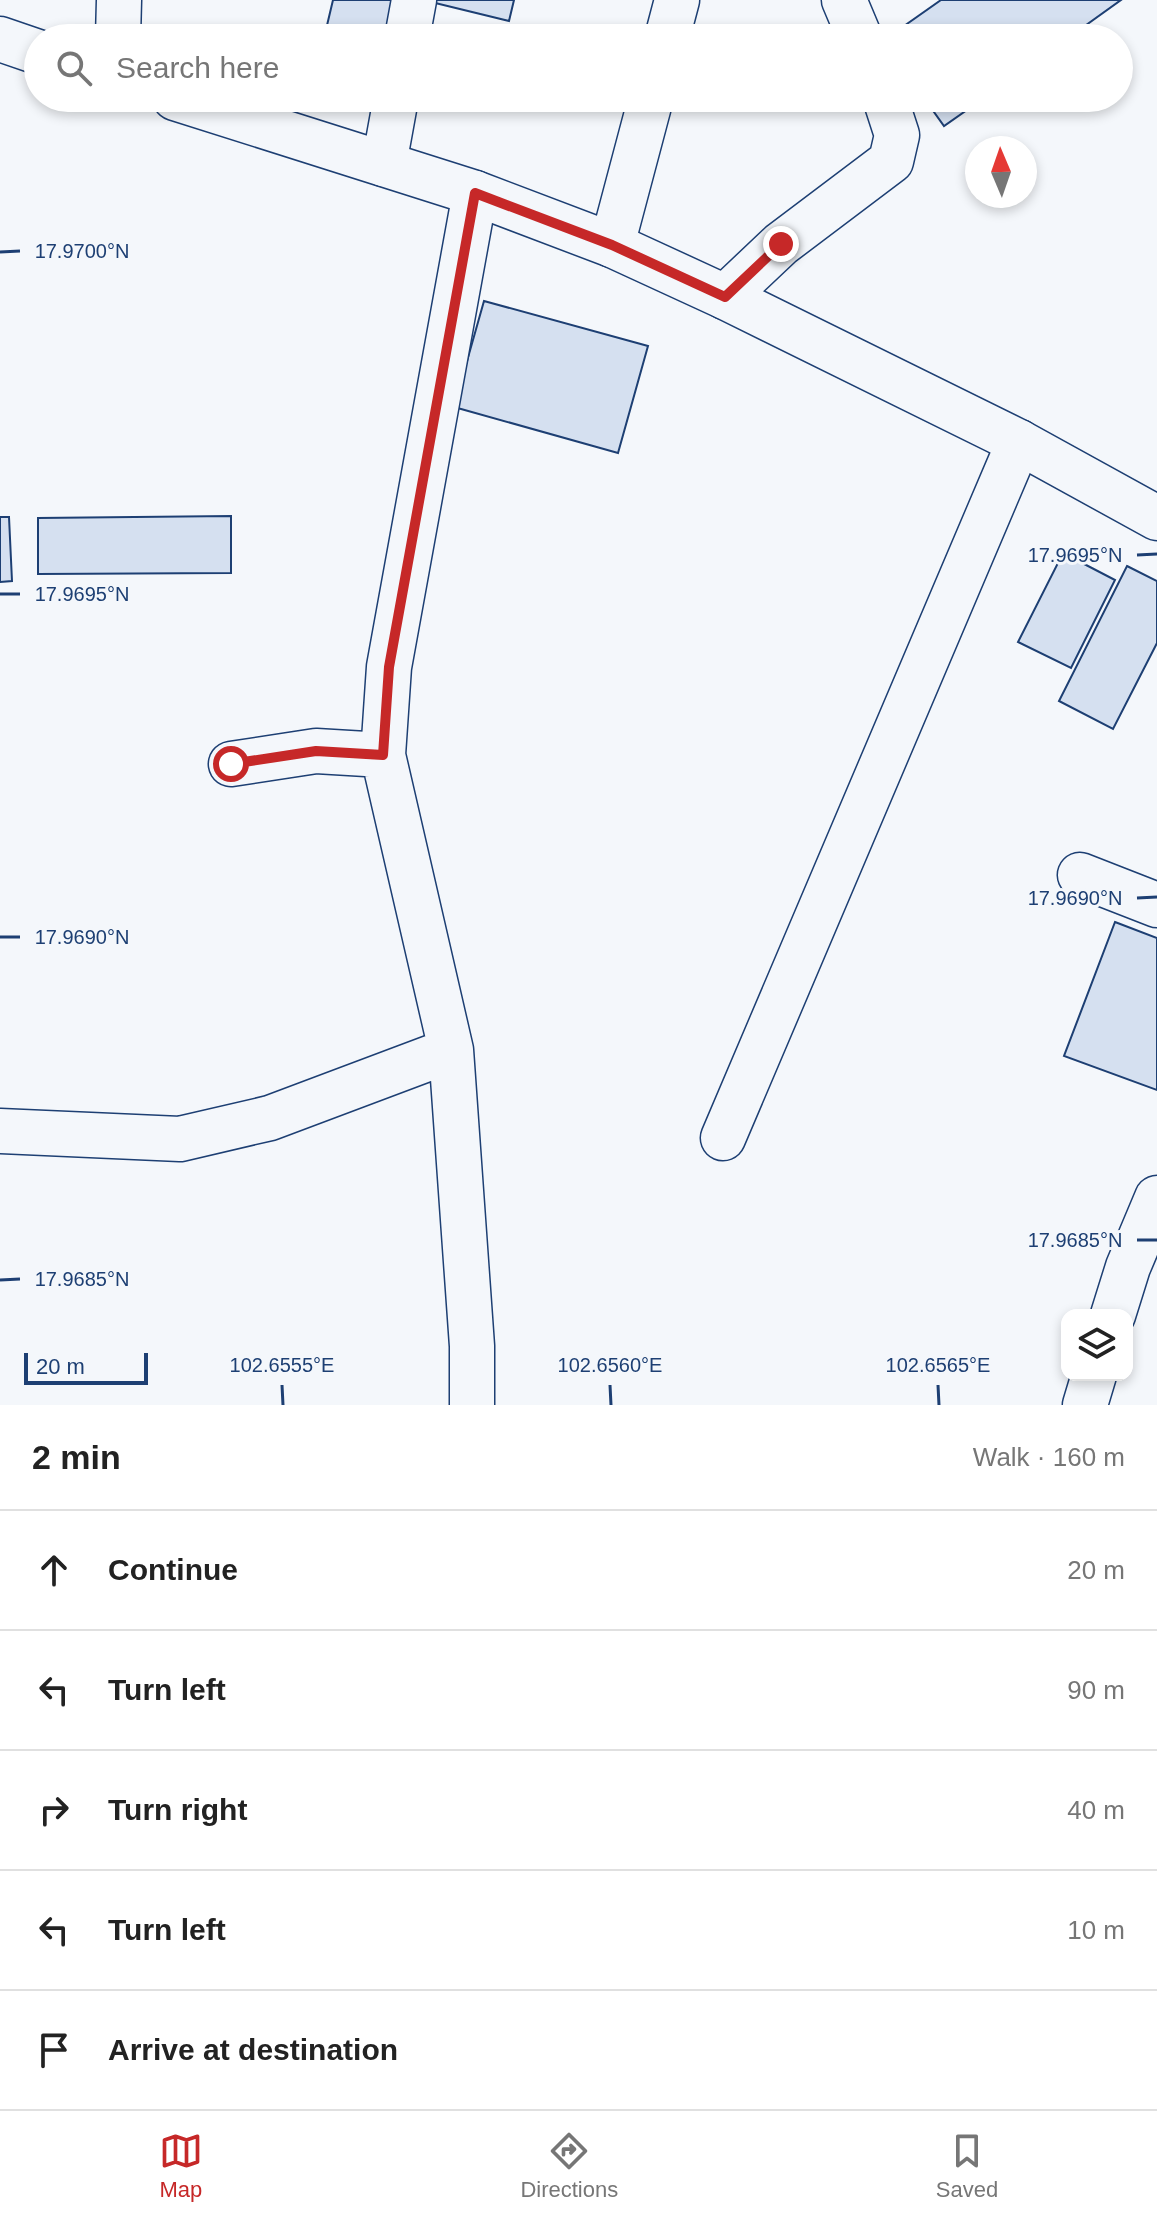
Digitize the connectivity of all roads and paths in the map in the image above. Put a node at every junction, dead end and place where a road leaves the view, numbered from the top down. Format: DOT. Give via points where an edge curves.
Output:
graph roads {
  1 [pos="119,0"];
  2 [pos="414,0"];
  3 [pos="677,0"];
  4 [pos="844,0"];
  5 [pos="118,24"];
  6 [pos="410,24"];
  7 [pos="671,24"];
  8 [pos="854,24"];
  9 [pos="0,39"];
  10 [pos="24,47"];
  11 [pos="219,112"];
  12 [pos="393,112"];
  13 [pos="647,112"];
  14 [pos="890,112"];
  15 [pos="384,164"];
  16 [pos="475,193"];
  17 [pos="612,245"];
  18 [pos="725,297"];
  19 [pos="1019,442"];
  20 [pos="1157,518"];
  21 [pos="383,755"];
  22 [pos="231,764"];
  23 [pos="1080,875"];
  24 [pos="1157,905"];
  25 [pos="451,1050"];
  26 [pos="0,1131"];
  27 [pos="723,1138"];
  28 [pos="1157,1198"];
  29 [pos="1115,1309"];
  30 [pos="1092,1381"];
  31 [pos="472,1405"];
  32 [pos="1085,1405"];
  1 -- 5 [label="street"];
  2 -- 6 [label="street"];
  3 -- 7 [label="street"];
  4 -- 8 [label="street"];
  9 -- 10 [label="street"];
  11 -- 15 [label="street"];
  12 -- 15 [label="street"];
  13 -- 17 [label="street"];
  14 -- 18 [label="street" via="897,135 891,161 781,244"];
  15 -- 16 [label="street"];
  16 -- 17 [label="street"];
  16 -- 21 [label="street" via="389,667"];
  17 -- 18 [label="street"];
  18 -- 19 [label="street"];
  19 -- 20 [label="street"];
  19 -- 27 [label="street"];
  21 -- 22 [label="street" via="316,751"];
  21 -- 25 [label="street"];
  23 -- 24 [label="street"];
  25 -- 26 [label="street" via="270,1118 180,1139"];
  25 -- 31 [label="street"];
  28 -- 29 [label="street"];
  30 -- 32 [label="street"];
}
